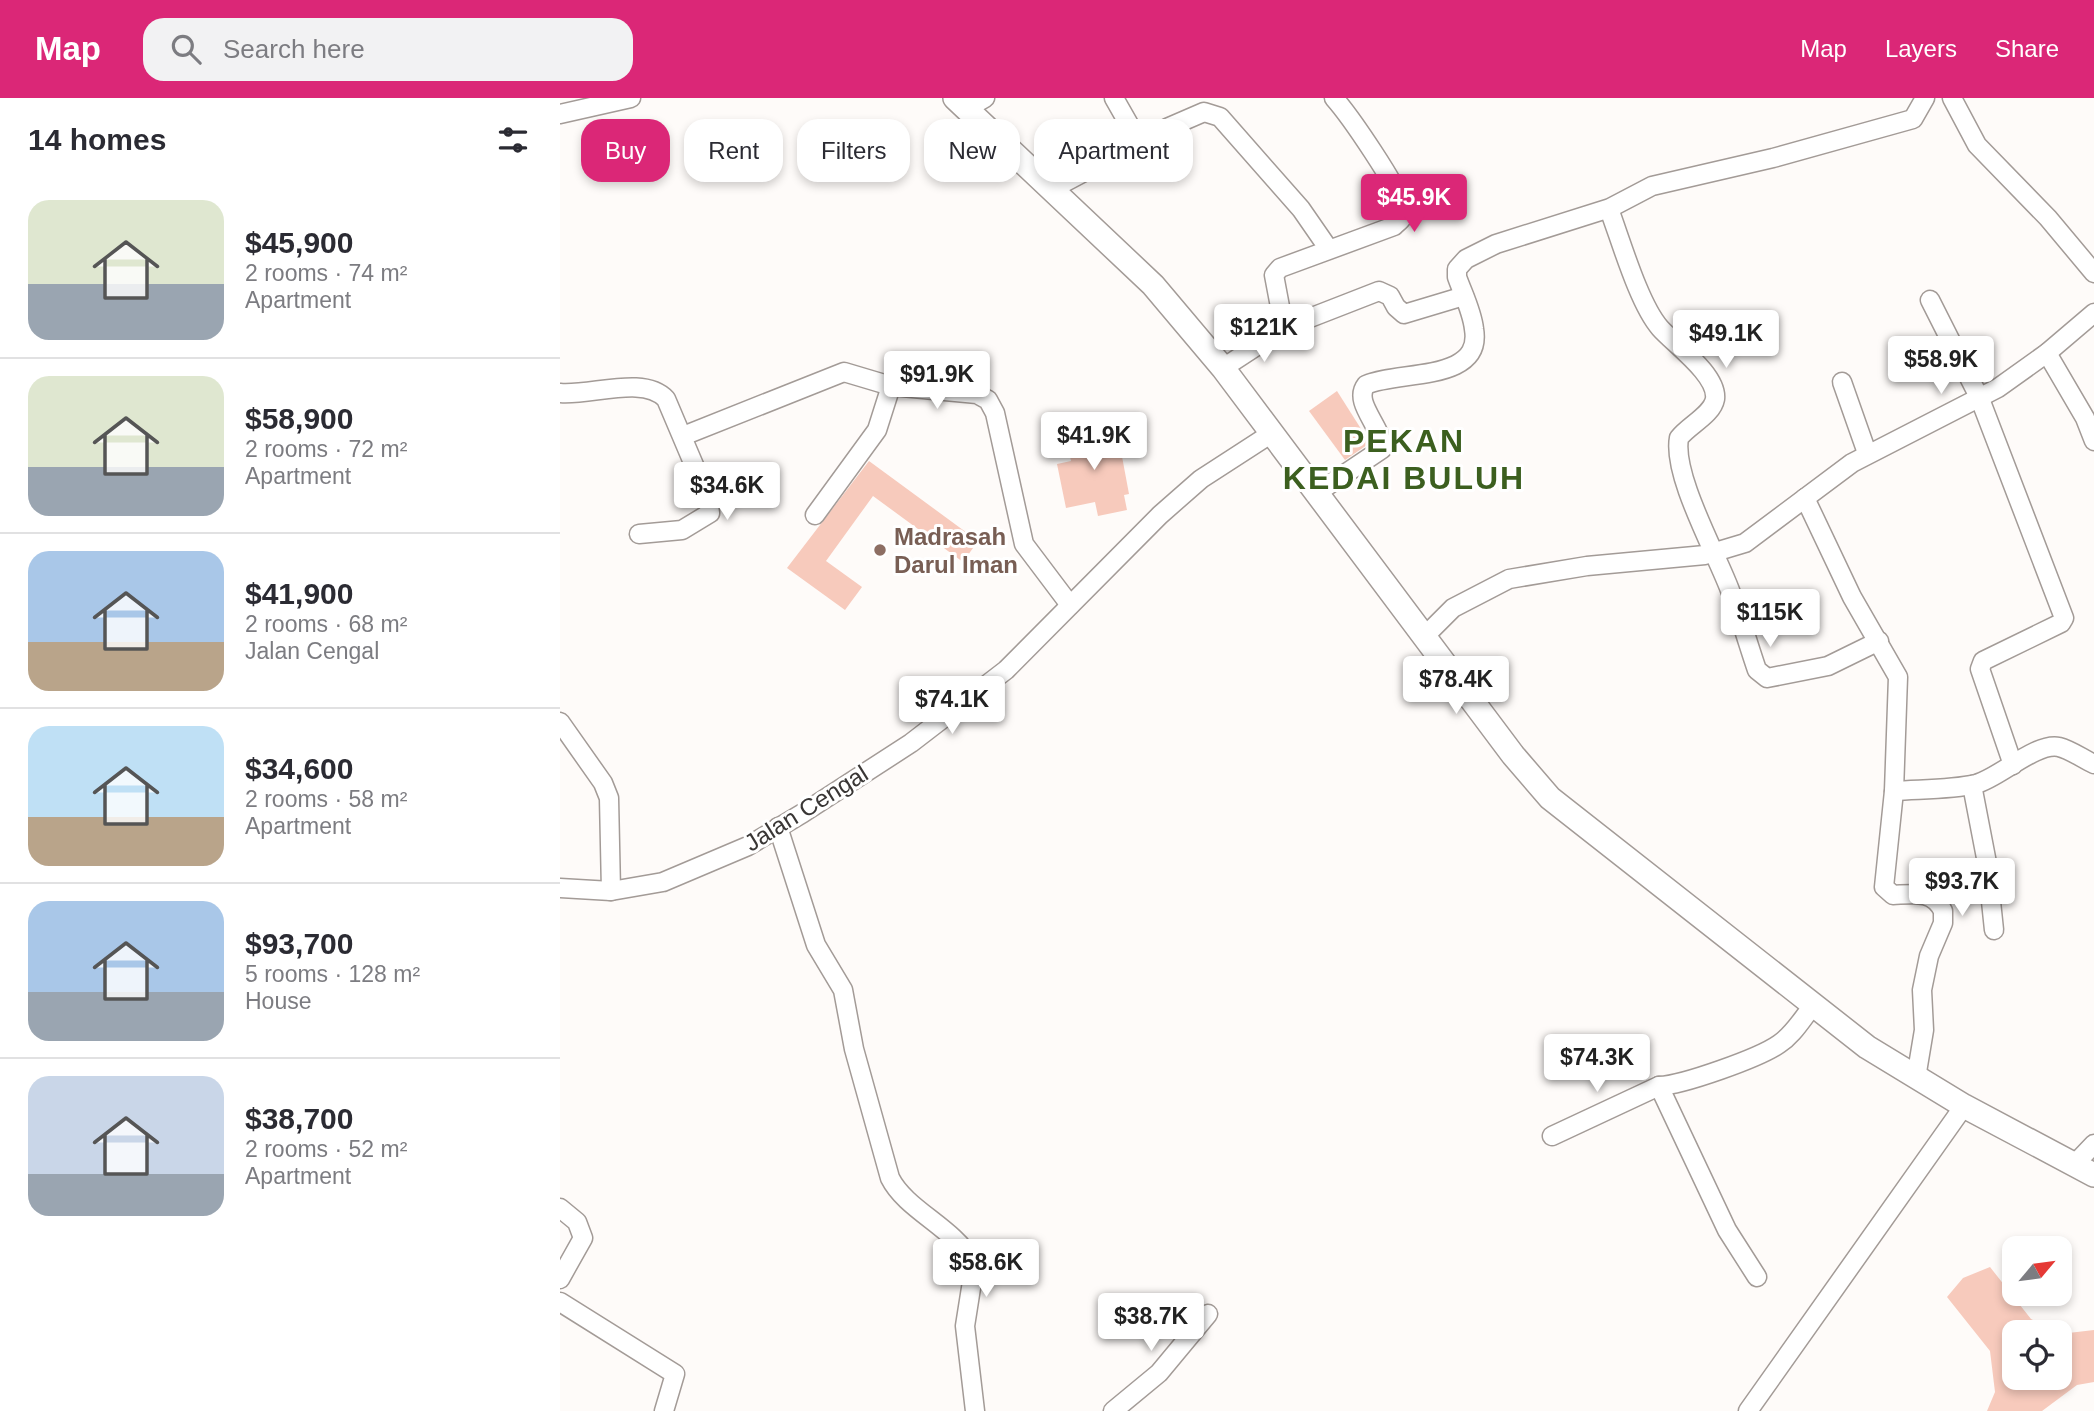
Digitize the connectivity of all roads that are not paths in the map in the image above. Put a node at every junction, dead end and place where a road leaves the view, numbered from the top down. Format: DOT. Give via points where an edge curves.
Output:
graph roads {
  1 [pos="631,98"];
  2 [pos="1114,98"];
  3 [pos="1334,98"];
  4 [pos="1925,98"];
  5 [pos="1952,98"];
  6 [pos="969,102"];
  7 [pos="560,114"];
  8 [pos="1126,119"];
  9 [pos="1189,119"];
  10 [pos="1065,182"];
  11 [pos="1052,189"];
  12 [pos="1609,209"];
  13 [pos="1328,248"];
  14 [pos="2094,273"];
  15 [pos="1464,296"];
  16 [pos="1930,300"];
  17 [pos="2094,313"];
  18 [pos="1284,328"];
  19 [pos="2047,353"];
  20 [pos="1223,368"];
  21 [pos="1842,382"];
  22 [pos="891,386"];
  23 [pos="560,393"];
  24 [pos="1980,399"];
  25 [pos="1272,433"];
  26 [pos="683,436"];
  27 [pos="2094,442"];
  28 [pos="1867,453"];
  29 [pos="1315,494"];
  30 [pos="1805,498"];
  31 [pos="815,514"];
  32 [pos="639,534"];
  33 [pos="1712,554"];
  34 [pos="1070,605"];
  35 [pos="1424,637"];
  36 [pos="1879,642"];
  37 [pos="560,722"];
  38 [pos="2094,764"];
  39 [pos="2012,765"];
  40 [pos="1972,785"];
  41 [pos="1894,791"];
  42 [pos="778,827"];
  43 [pos="560,888"];
  44 [pos="611,891"];
  45 [pos="1994,929"];
  46 [pos="1812,1007"];
  47 [pos="1916,1078"];
  48 [pos="1659,1086"];
  49 [pos="1964,1106"];
  50 [pos="1552,1136"];
  51 [pos="2094,1144"];
  52 [pos="2073,1166"];
  53 [pos="2094,1175"];
  54 [pos="560,1208"];
  55 [pos="1757,1277"];
  56 [pos="560,1279"];
  57 [pos="560,1301"];
  58 [pos="1208,1314"];
  59 [pos="664,1411"];
  60 [pos="975,1411"];
  61 [pos="1112,1411"];
  62 [pos="1748,1411"];
  1 -- 7 [label="street"];
  2 -- 8 [label="street"];
  3 -- 13 [label="street" via="1351,118 1404,209 1403,218 1394,226"];
  4 -- 12 [label="street" via="1913,118 1785,155 1662,183"];
  5 -- 14 [label="street" via="1977,145"];
  6 -- 11 [label="main road"];
  9 -- 13 [label="street" via="1204,112 1220,117 1301,209"];
  10 -- 11 [label="street"];
  11 -- 20 [label="main road" via="1153,285"];
  12 -- 15 [label="street" via="1496,244 1466,258 1457,269"];
  12 -- 33 [label="street" via="1651,316 1700,367 1714,390 1709,411 1685,430 1677,447"];
  13 -- 18 [label="street" via="1280,268 1274,275"];
  15 -- 18 [label="street" via="1404,314 1390,296 1378,291"];
  15 -- 29 [label="street" via="1475,337 1466,359 1444,369 1366,385 1362,400 1380,434 1382,449"];
  16 -- 24 [label="street"];
  17 -- 19 [label="street"];
  18 -- 20 [label="street"];
  19 -- 24 [label="street"];
  19 -- 27 [label="street"];
  20 -- 25 [label="main road"];
  21 -- 28 [label="street"];
  22 -- 26 [label="street" via="844,372"];
  22 -- 31 [label="street" via="877,430"];
  22 -- 34 [label="street" via="977,394 988,400 995,413 1024,544"];
  23 -- 26 [label="street" via="652,388 666,399"];
  24 -- 28 [label="street"];
  24 -- 39 [label="street" via="2064,618 1983,661 1980,669"];
  25 -- 29 [label="main road"];
  25 -- 34 [label="street, Jalan Cengal" via="1201,479"];
  26 -- 32 [label="street" via="710,513 682,530"];
  28 -- 30 [label="street"];
  29 -- 35 [label="main road"];
  30 -- 33 [label="street" via="1745,543"];
  30 -- 36 [label="street"];
  33 -- 35 [label="street" via="1510,579 1453,608"];
  33 -- 36 [label="street" via="1762,676 1828,666"];
  34 -- 42 [label="street, Jalan Cengal" via="1006,670 922,735"];
  35 -- 46 [label="main road" via="1550,798"];
  36 -- 41 [label="street" via="1899,686"];
  37 -- 44 [label="street" via="609,798"];
  38 -- 39 [label="street" via="2052,747"];
  39 -- 40 [label="street" via="1992,779"];
  40 -- 41 [label="street"];
  40 -- 45 [label="street"];
  41 -- 47 [label="street" via="1884,887 1893,895 1931,897 1943,912 1922,990 1924,1030"];
  42 -- 44 [label="street, Jalan Cengal" via="738,851 663,882"];
  42 -- 60 [label="street" via="816,945 843,990 854,1049 890,1178 972,1261 965,1326"];
  43 -- 44 [label="street, Jalan Cengal"];
  46 -- 47 [label="main road"];
  46 -- 48 [label="street" via="1791,1033 1769,1050"];
  47 -- 49 [label="main road"];
  48 -- 50 [label="street"];
  48 -- 55 [label="street" via="1727,1230"];
  49 -- 52 [label="main road"];
  49 -- 62 [label="street"];
  51 -- 52 [label="street"];
  52 -- 53 [label="main road"];
  54 -- 56 [label="street" via="577,1222 583,1238"];
  57 -- 59 [label="street" via="674,1374"];
  58 -- 61 [label="street" via="1159,1373"];
}
